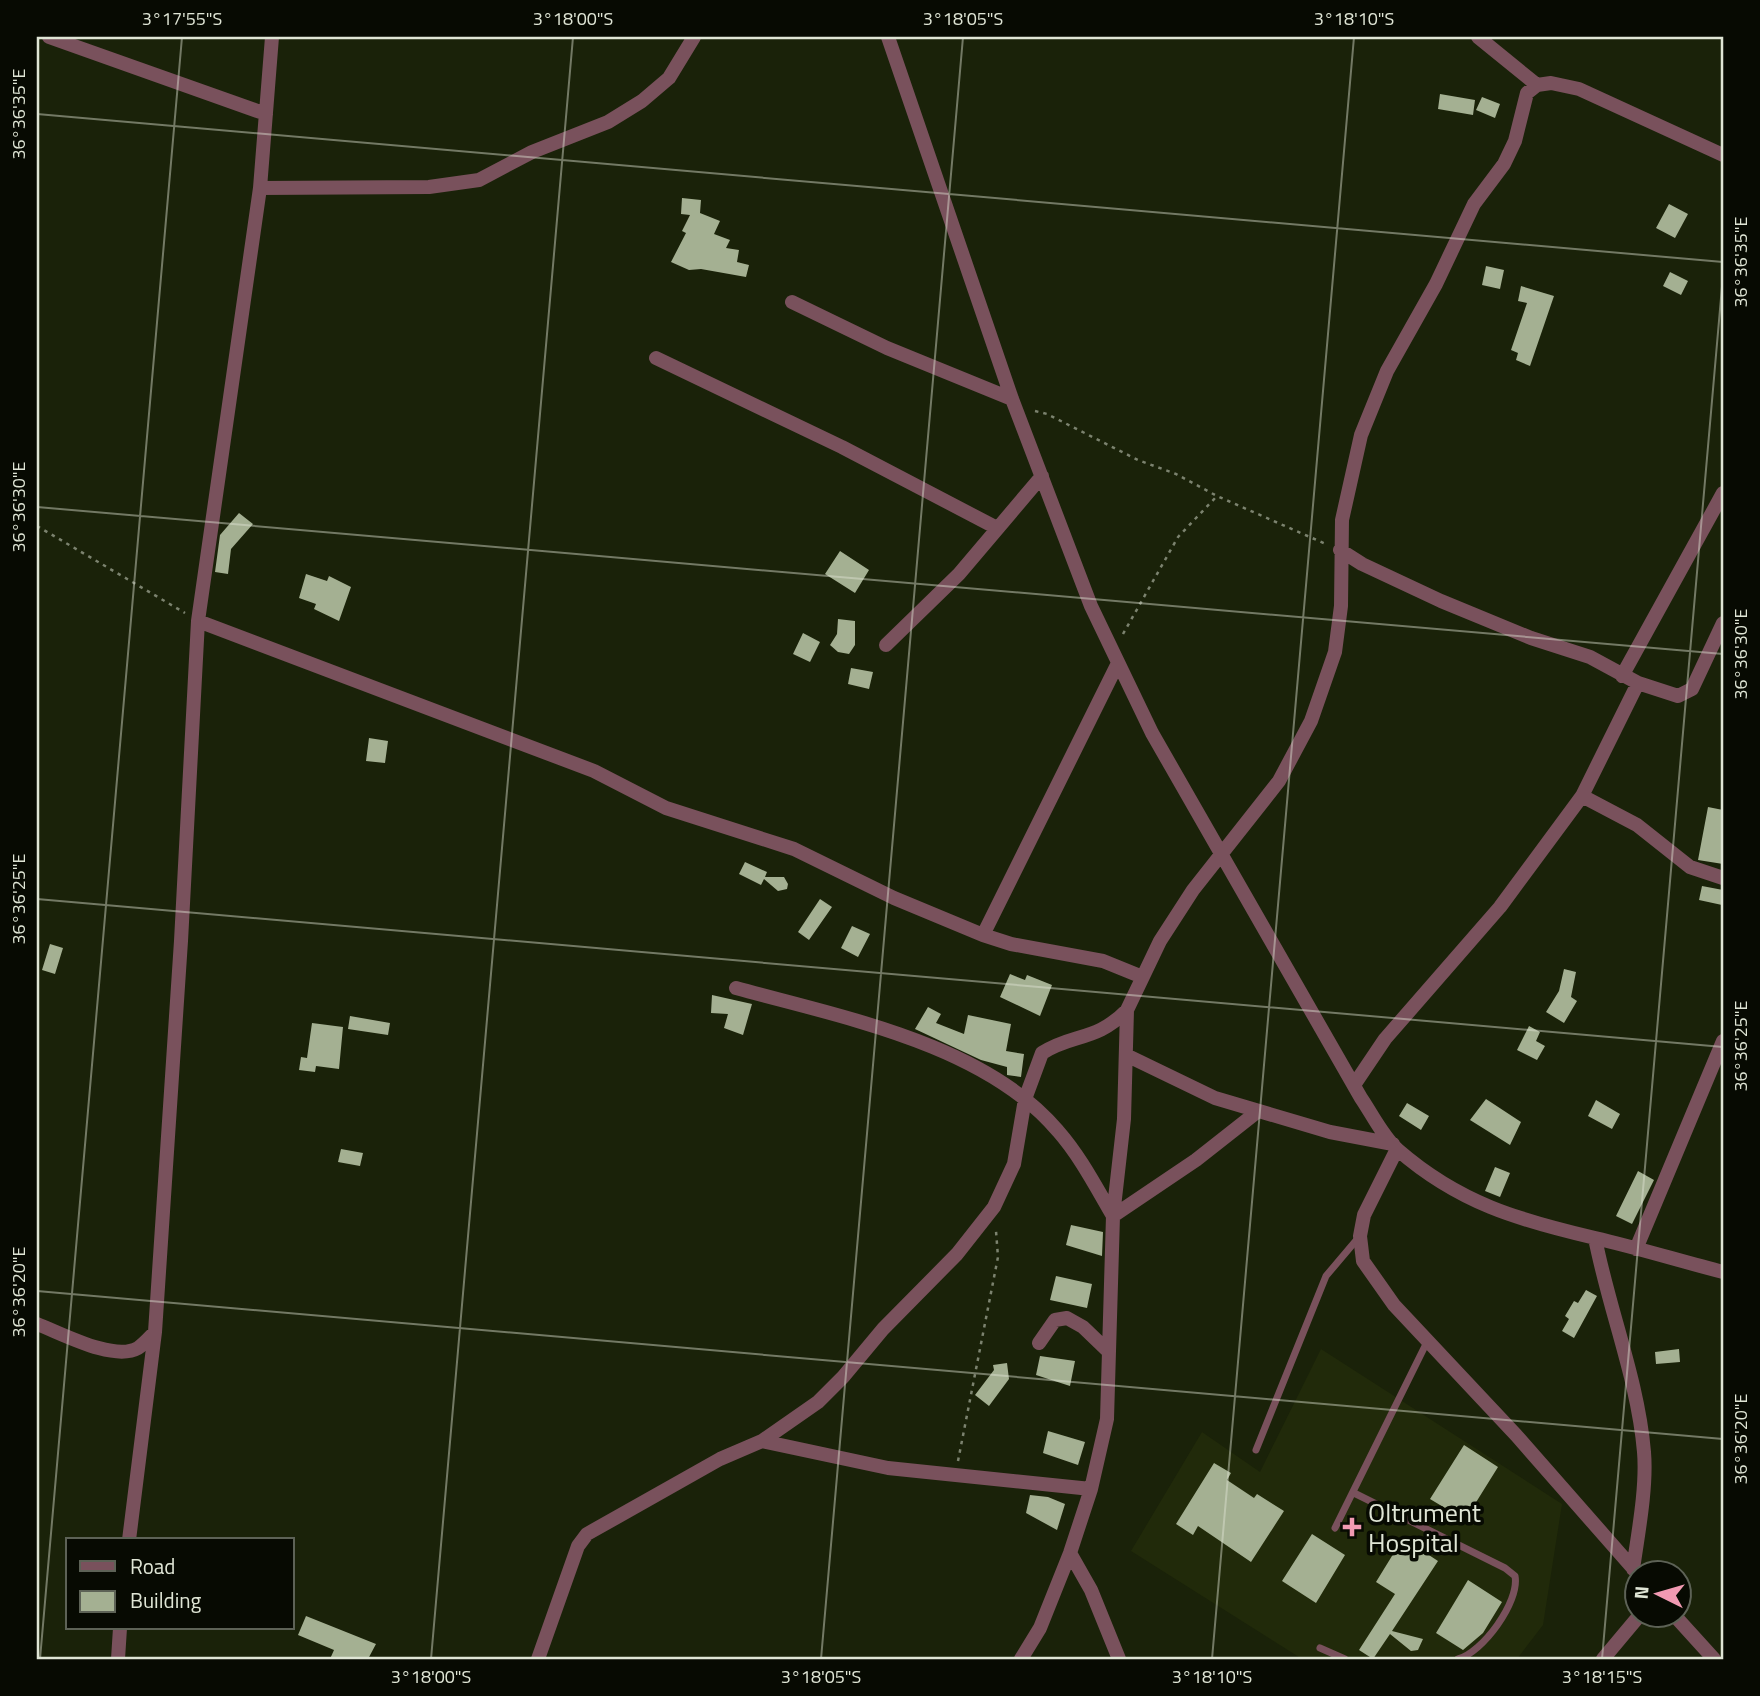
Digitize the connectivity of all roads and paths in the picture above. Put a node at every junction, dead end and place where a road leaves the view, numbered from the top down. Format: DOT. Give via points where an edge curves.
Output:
graph roads {
  1 [pos="49,37"];
  2 [pos="272,37"];
  3 [pos="694,37"];
  4 [pos="888,37"];
  5 [pos="1478,37"];
  6 [pos="1537,85"];
  7 [pos="266,114"];
  8 [pos="1723,155"];
  9 [pos="260,188"];
  10 [pos="792,302"];
  11 [pos="656,358"];
  12 [pos="1015,403"];
  13 [pos="1042,476"];
  14 [pos="1723,493"];
  15 [pos="1217,496"];
  16 [pos="37,526"];
  17 [pos="997,528"];
  18 [pos="1340,550"];
  19 [pos="198,621"];
  20 [pos="1723,623"];
  21 [pos="886,645"];
  22 [pos="1114,659"];
  23 [pos="1622,676"];
  24 [pos="1638,683"];
  25 [pos="1583,796"];
  26 [pos="1222,854"];
  27 [pos="1723,878"];
  28 [pos="983,935"];
  29 [pos="1140,976"];
  30 [pos="736,988"];
  31 [pos="1127,1010"];
  32 [pos="1723,1041"];
  33 [pos="1126,1055"];
  34 [pos="1354,1085"];
  35 [pos="1025,1099"];
  36 [pos="1257,1112"];
  37 [pos="1395,1147"];
  38 [pos="994,1207"];
  39 [pos="1113,1216"];
  40 [pos="1360,1236"];
  41 [pos="1595,1238"];
  42 [pos="1636,1249"];
  43 [pos="1723,1272"];
  44 [pos="37,1324"];
  45 [pos="155,1332"];
  46 [pos="1427,1342"];
  47 [pos="1039,1343"];
  48 [pos="1109,1352"];
  49 [pos="762,1441"];
  50 [pos="1256,1450"];
  51 [pos="954,1475"];
  52 [pos="1091,1489"];
  53 [pos="1354,1493"];
  54 [pos="1335,1528"];
  55 [pos="129,1538"];
  56 [pos="1070,1553"];
  57 [pos="1624,1560"];
  58 [pos="1636,1560"];
  59 [pos="120,1630"];
  60 [pos="1627,1630"];
  61 [pos="1688,1630"];
  62 [pos="1320,1648"];
  63 [pos="118,1659"];
  64 [pos="538,1659"];
  65 [pos="1021,1659"];
  66 [pos="1119,1659"];
  67 [pos="1345,1659"];
  68 [pos="1458,1659"];
  69 [pos="1603,1659"];
  70 [pos="1714,1659"];
  1 -- 7 [label="street"];
  2 -- 7 [label="street"];
  3 -- 9 [label="street" via="669,78 642,101 608,122 532,152 478,180 429,187"];
  4 -- 12 [label="street"];
  5 -- 6 [label="street"];
  6 -- 8 [label="street" via="1578,89"];
  6 -- 18 [label="street" via="1527,93 1504,164 1474,204 1436,285 1387,371 1361,435"];
  7 -- 9 [label="street"];
  9 -- 19 [label="street"];
  10 -- 12 [label="street"];
  11 -- 17 [label="street"];
  12 -- 13 [label="street"];
  12 -- 15 [label="path" via="1048,414"];
  13 -- 17 [label="street"];
  13 -- 22 [label="street"];
  14 -- 23 [label="street"];
  15 -- 18 [label="path"];
  15 -- 22 [label="path" via="1178,537"];
  16 -- 19 [label="path"];
  17 -- 21 [label="street"];
  18 -- 23 [label="street" via="1441,601 1590,657"];
  18 -- 26 [label="street" via="1341,606 1335,652 1311,721 1279,781"];
  19 -- 28 [label="street" via="594,771 666,808 794,849"];
  19 -- 45 [label="street"];
  20 -- 24 [label="street" via="1687,694 1678,696"];
  22 -- 26 [label="street"];
  22 -- 28 [label="street"];
  23 -- 24 [label="street"];
  24 -- 25 [label="street"];
  25 -- 27 [label="street" via="1637,825 1690,867"];
  25 -- 34 [label="street" via="1500,907 1385,1039"];
  26 -- 29 [label="street" via="1193,890"];
  26 -- 34 [label="street"];
  28 -- 29 [label="street" via="1102,961"];
  29 -- 31 [label="street"];
  30 -- 35 [label="street" via="903,1037 987,1072"];
  31 -- 33 [label="street"];
  31 -- 35 [label="street" via="1094,1035 1042,1054"];
  32 -- 42 [label="street"];
  33 -- 36 [label="street" via="1215,1098"];
  33 -- 39 [label="street"];
  34 -- 37 [label="street"];
  35 -- 38 [label="street" via="1014,1164"];
  35 -- 39 [label="street" via="1058,1131"];
  36 -- 37 [label="street"];
  36 -- 39 [label="street"];
  37 -- 40 [label="street" via="1364,1215"];
  37 -- 41 [label="street" via="1445,1183 1493,1209 1547,1228"];
  38 -- 49 [label="street" via="965,1246 843,1377 818,1402"];
  38 -- 51 [label="path" via="998,1257"];
  39 -- 48 [label="street"];
  40 -- 46 [label="street" via="1363,1261"];
  40 -- 50 [label="lane" via="1326,1276"];
  41 -- 42 [label="street"];
  41 -- 58 [label="street" via="1634,1386 1644,1446"];
  42 -- 43 [label="street"];
  44 -- 45 [label="street" via="85,1343 123,1351 138,1348"];
  45 -- 55 [label="street"];
  46 -- 53 [label="lane"];
  46 -- 57 [label="street"];
  47 -- 48 [label="street" via="1055,1321 1067,1318"];
  48 -- 52 [label="street" via="1107,1419"];
  49 -- 51 [label="street" via="878,1466"];
  49 -- 64 [label="street" via="720,1459 587,1534"];
  51 -- 52 [label="street"];
  52 -- 56 [label="street"];
  53 -- 54 [label="lane"];
  53 -- 68 [label="lane" via="1515,1576 1501,1619 1475,1652"];
  56 -- 65 [label="street" via="1040,1628"];
  56 -- 66 [label="street" via="1096,1600"];
  59 -- 63 [label="street"];
  60 -- 69 [label="street"];
  61 -- 70 [label="street"];
  62 -- 67 [label="lane"];
}
